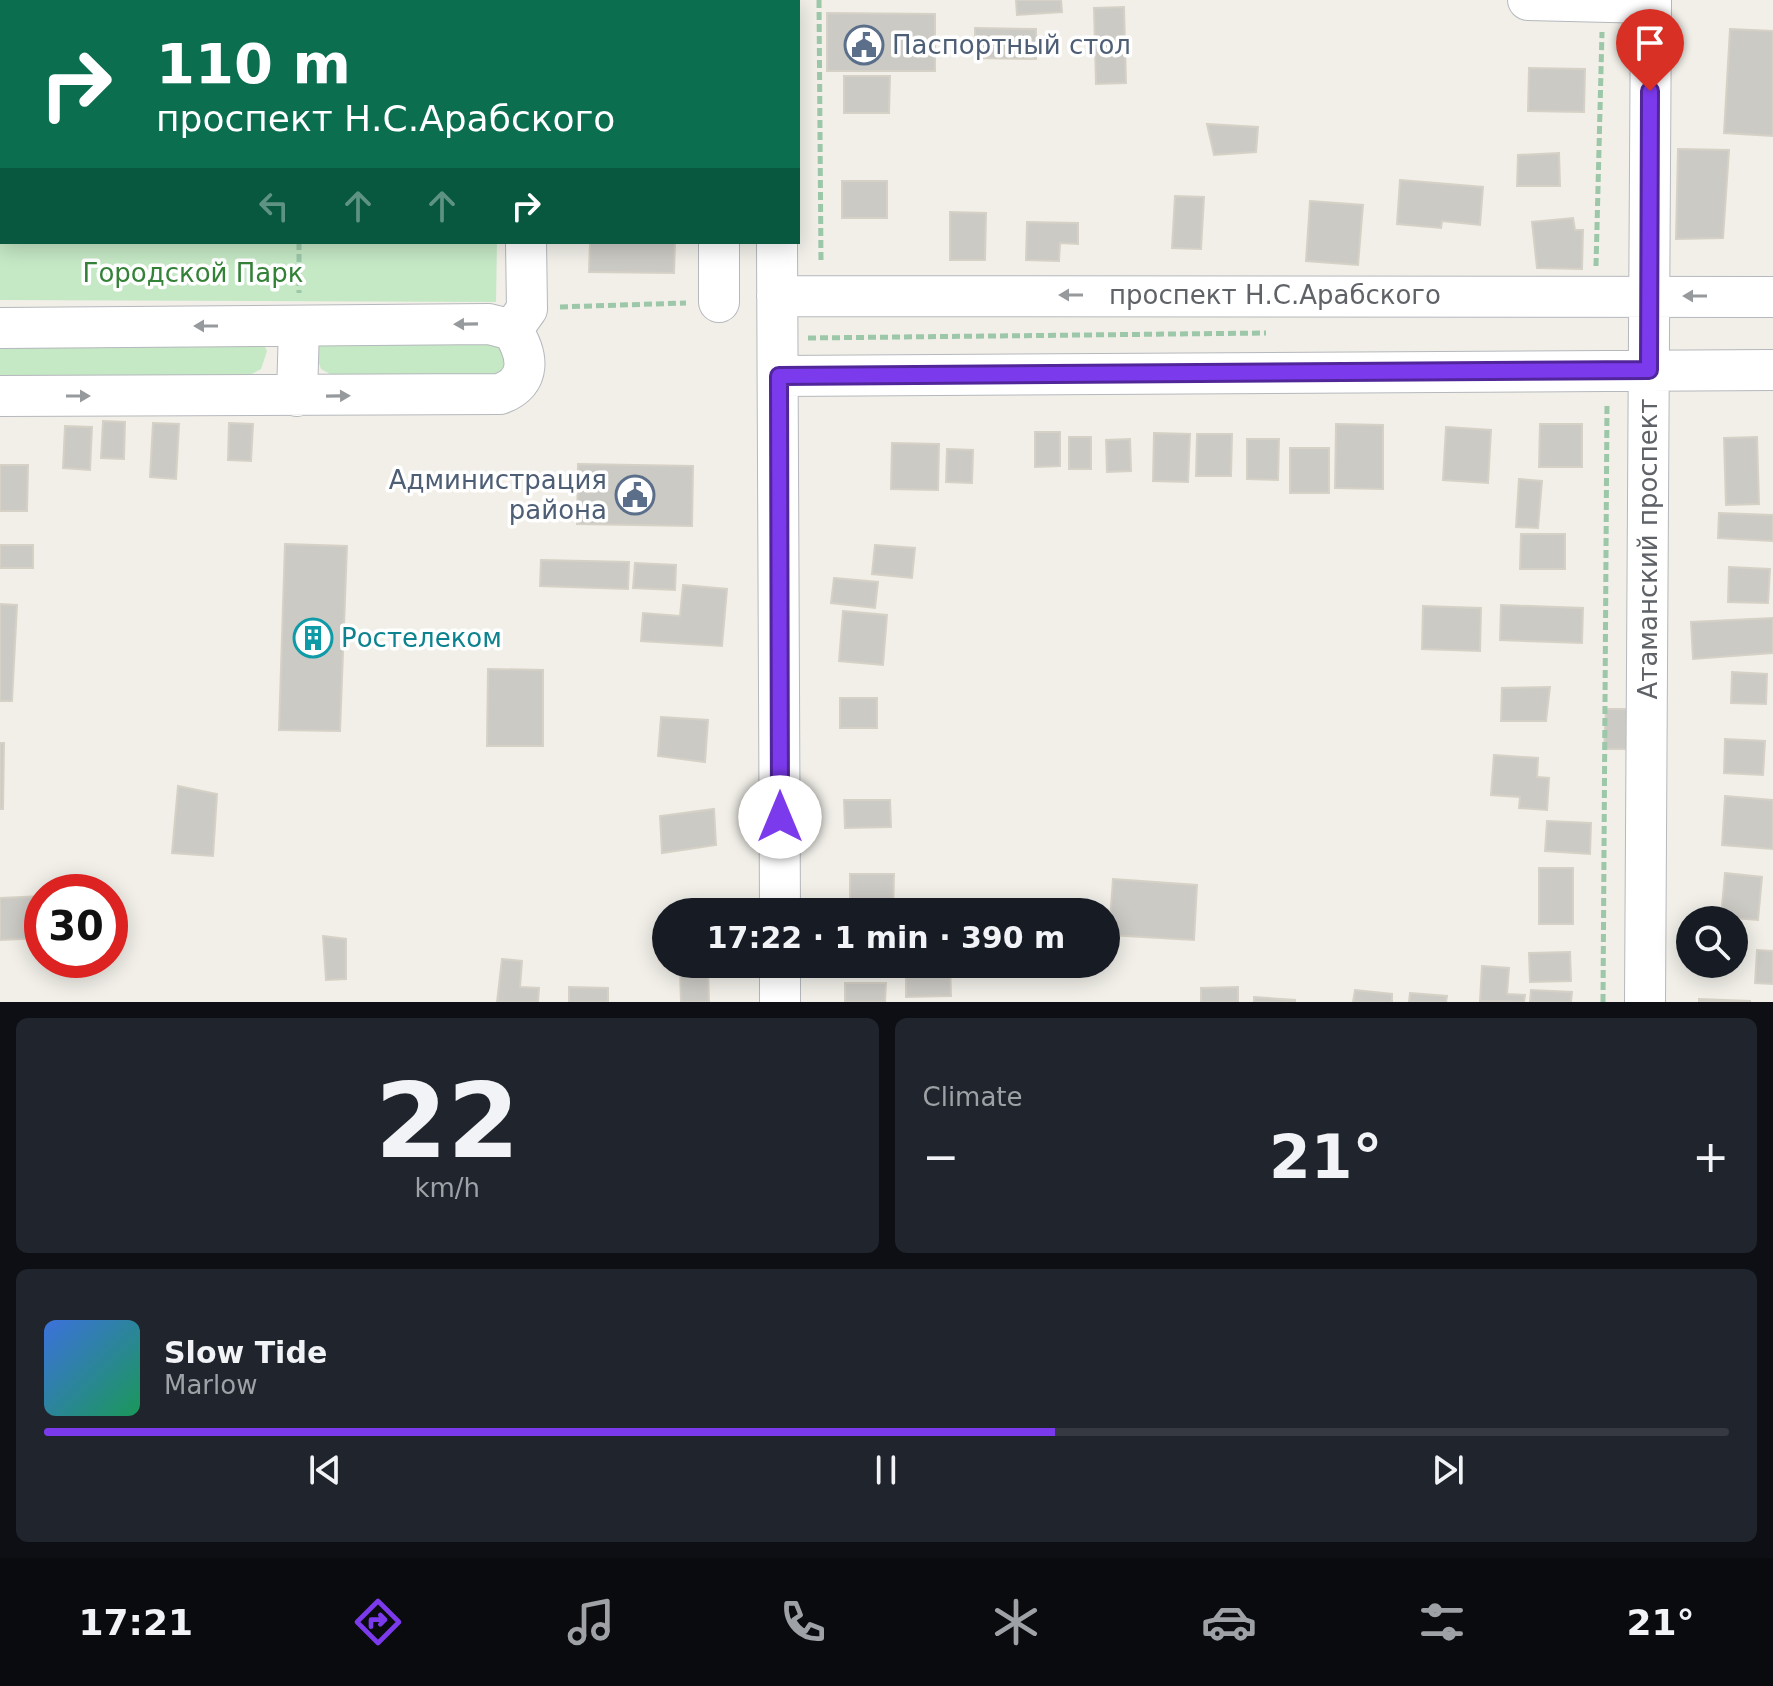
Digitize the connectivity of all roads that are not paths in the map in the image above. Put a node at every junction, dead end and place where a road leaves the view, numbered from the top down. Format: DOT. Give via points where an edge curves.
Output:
graph roads {
  1 [pos="1528,0"];
  2 [pos="1651,1"];
  3 [pos="1597,2"];
  4 [pos="526,244"];
  5 [pos="719,244"];
  6 [pos="777,244"];
  7 [pos="777,296"];
  8 [pos="1648,296"];
  9 [pos="1773,297"];
  10 [pos="719,302"];
  11 [pos="520,319"];
  12 [pos="299,326"];
  13 [pos="0,328"];
  14 [pos="1649,370"];
  15 [pos="1773,370"];
  16 [pos="779,376"];
  17 [pos="0,396"];
  18 [pos="297,396"];
  19 [pos="780,898"];
  20 [pos="780,978"];
  21 [pos="780,1002"];
  22 [pos="1645,1002"];
  1 -- 3 [label="street"];
  2 -- 3 [label="street"];
  2 -- 8 [label="street, Атаманский проспект"];
  4 -- 11 [label="street"];
  5 -- 10 [label="street"];
  6 -- 7 [label="street"];
  8 -- 7 [label="street, проспект Н.С.Арабского, one-way"];
  7 -- 16 [label="street"];
  9 -- 8 [label="street, проспект Н.С.Арабского, one-way"];
  8 -- 14 [label="street, Атаманский проспект"];
  11 -- 12 [label="street, one-way" via="489,324"];
  18 -- 11 [label="street, one-way" via="500,394 511,390 526,361"];
  12 -- 13 [label="street, one-way"];
  12 -- 18 [label="street"];
  14 -- 15 [label="street"];
  14 -- 16 [label="street"];
  14 -- 22 [label="street, Атаманский проспект"];
  16 -- 19 [label="street"];
  17 -- 18 [label="street, one-way"];
  20 -- 21 [label="street"];
}
